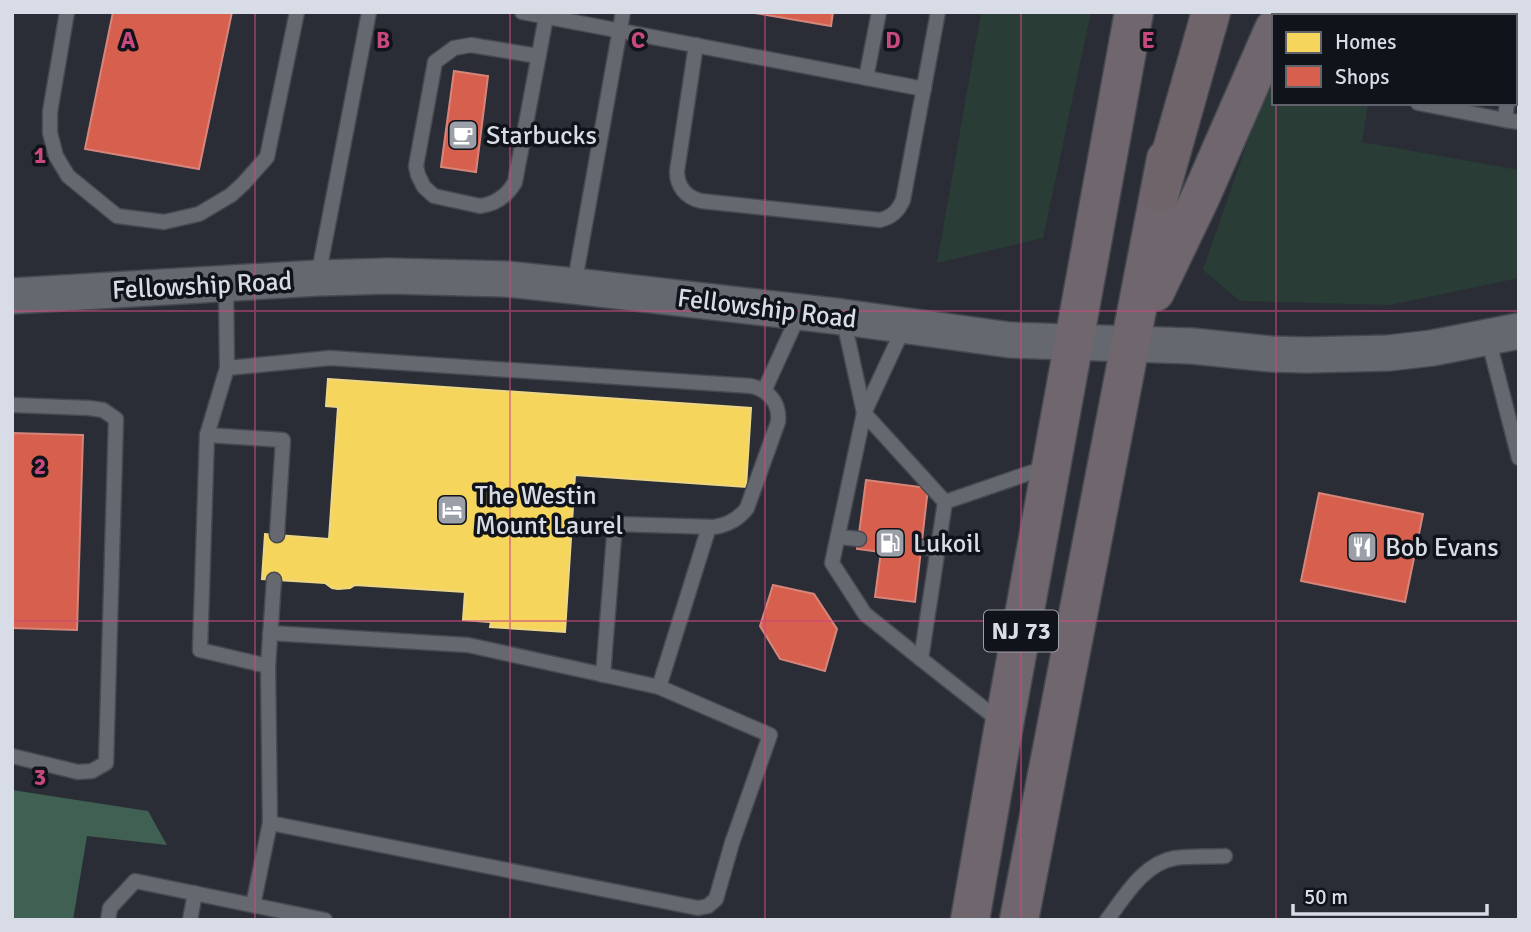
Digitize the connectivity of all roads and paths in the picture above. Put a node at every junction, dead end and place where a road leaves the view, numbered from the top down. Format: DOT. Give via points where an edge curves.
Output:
graph roads {
  1 [pos="67,12"];
  2 [pos="297,12"];
  3 [pos="369,12"];
  4 [pos="522,12"];
  5 [pos="623,12"];
  6 [pos="879,12"];
  7 [pos="938,12"];
  8 [pos="1135,12"];
  9 [pos="1193,12"];
  10 [pos="1211,12"];
  11 [pos="546,17"];
  12 [pos="619,31"];
  13 [pos="1272,34"];
  14 [pos="696,45"];
  15 [pos="538,56"];
  16 [pos="866,78"];
  17 [pos="924,89"];
  18 [pos="1428,105"];
  19 [pos="1512,121"];
  20 [pos="1160,192"];
  21 [pos="318,278"];
  22 [pos="226,284"];
  23 [pos="574,286"];
  24 [pos="12,296"];
  25 [pos="800,312"];
  26 [pos="844,317"];
  27 [pos="905,325"];
  28 [pos="1503,334"];
  29 [pos="1074,343"];
  30 [pos="1130,344"];
  31 [pos="227,368"];
  32 [pos="765,391"];
  33 [pos="12,405"];
  34 [pos="864,413"];
  35 [pos="207,435"];
  36 [pos="1519,458"];
  37 [pos="1052,465"];
  38 [pos="945,502"];
  39 [pos="709,527"];
  40 [pos="277,535"];
  41 [pos="838,537"];
  42 [pos="859,539"];
  43 [pos="922,547"];
  44 [pos="938,549"];
  45 [pos="274,580"];
  46 [pos="270,633"];
  47 [pos="921,659"];
  48 [pos="268,666"];
  49 [pos="603,675"];
  50 [pos="659,687"];
  51 [pos="1004,725"];
  52 [pos="12,757"];
  53 [pos="270,823"];
  54 [pos="1225,856"];
  55 [pos="195,893"];
  56 [pos="253,905"];
  57 [pos="271,914"];
  58 [pos="108,920"];
  59 [pos="190,920"];
  60 [pos="325,920"];
  61 [pos="970,920"];
  62 [pos="1019,920"];
  63 [pos="1107,920"];
  1 -- 2 [label="lane" via="50,113 56,156 68,176 117,216 164,222 199,214 231,195 267,157"];
  3 -- 21 [label="lane"];
  4 -- 11 [label="lane"];
  5 -- 12 [label="lane"];
  6 -- 16 [label="lane"];
  7 -- 17 [label="lane"];
  8 -- 29 [label="highway, NJ 73"];
  9 -- 20 [label="highway, NJ 73"];
  10 -- 20 [label="highway"];
  11 -- 12 [label="lane"];
  11 -- 15 [label="lane"];
  12 -- 14 [label="lane"];
  12 -- 23 [label="lane"];
  13 -- 30 [label="highway"];
  14 -- 16 [label="lane"];
  14 -- 17 [label="lane" via="677,174 682,189 697,200 874,220 890,217 903,200"];
  15 -- 15 [label="lane" via="515,182 503,198 485,206 434,196 421,183 416,166 435,62 459,46 476,45"];
  16 -- 17 [label="lane"];
  18 -- 19 [label="lane"];
  20 -- 30 [label="highway, NJ 73"];
  21 -- 22 [label="street, Fellowship Road"];
  21 -- 23 [label="street, Fellowship Road" via="447,277"];
  22 -- 24 [label="street, Fellowship Road"];
  22 -- 31 [label="lane"];
  23 -- 25 [label="street, Fellowship Road"];
  25 -- 26 [label="street, Fellowship Road"];
  25 -- 32 [label="lane"];
  26 -- 27 [label="street, Fellowship Road"];
  26 -- 34 [label="lane"];
  27 -- 29 [label="street, Fellowship Road" via="1010,340"];
  27 -- 34 [label="lane"];
  28 -- 30 [label="street, Fellowship Road" via="1432,348 1348,355"];
  28 -- 36 [label="lane"];
  29 -- 30 [label="street, Fellowship Road"];
  29 -- 37 [label="highway, NJ 73"];
  30 -- 62 [label="highway, NJ 73"];
  31 -- 32 [label="lane" via="330,358 751,386"];
  31 -- 35 [label="lane"];
  32 -- 39 [label="lane" via="776,404 778,418 747,508 728,523"];
  33 -- 52 [label="lane" via="103,410 116,419 106,763 78,772"];
  34 -- 38 [label="lane"];
  34 -- 41 [label="lane"];
  35 -- 40 [label="lane" via="283,440"];
  35 -- 48 [label="lane" via="200,650"];
  37 -- 38 [label="lane"];
  37 -- 51 [label="highway, NJ 73"];
  38 -- 44 [label="lane"];
  39 -- 49 [label="lane" via="615,524"];
  39 -- 50 [label="lane"];
  41 -- 42 [label="lane"];
  41 -- 47 [label="lane" via="832,563 865,614"];
  43 -- 44 [label="lane"];
  44 -- 47 [label="lane"];
  45 -- 46 [label="lane"];
  46 -- 48 [label="lane"];
  46 -- 49 [label="lane" via="468,645"];
  47 -- 51 [label="lane"];
  48 -- 53 [label="lane"];
  49 -- 50 [label="lane"];
  50 -- 53 [label="lane" via="770,735 716,899 705,908"];
  51 -- 61 [label="highway, NJ 73"];
  53 -- 56 [label="lane"];
  54 -- 63 [label="lane" via="1177,858 1156,865 1134,884"];
  55 -- 56 [label="lane"];
  55 -- 58 [label="lane" via="135,881 110,908"];
  55 -- 59 [label="lane"];
  56 -- 57 [label="lane"];
  57 -- 60 [label="lane"];
}
